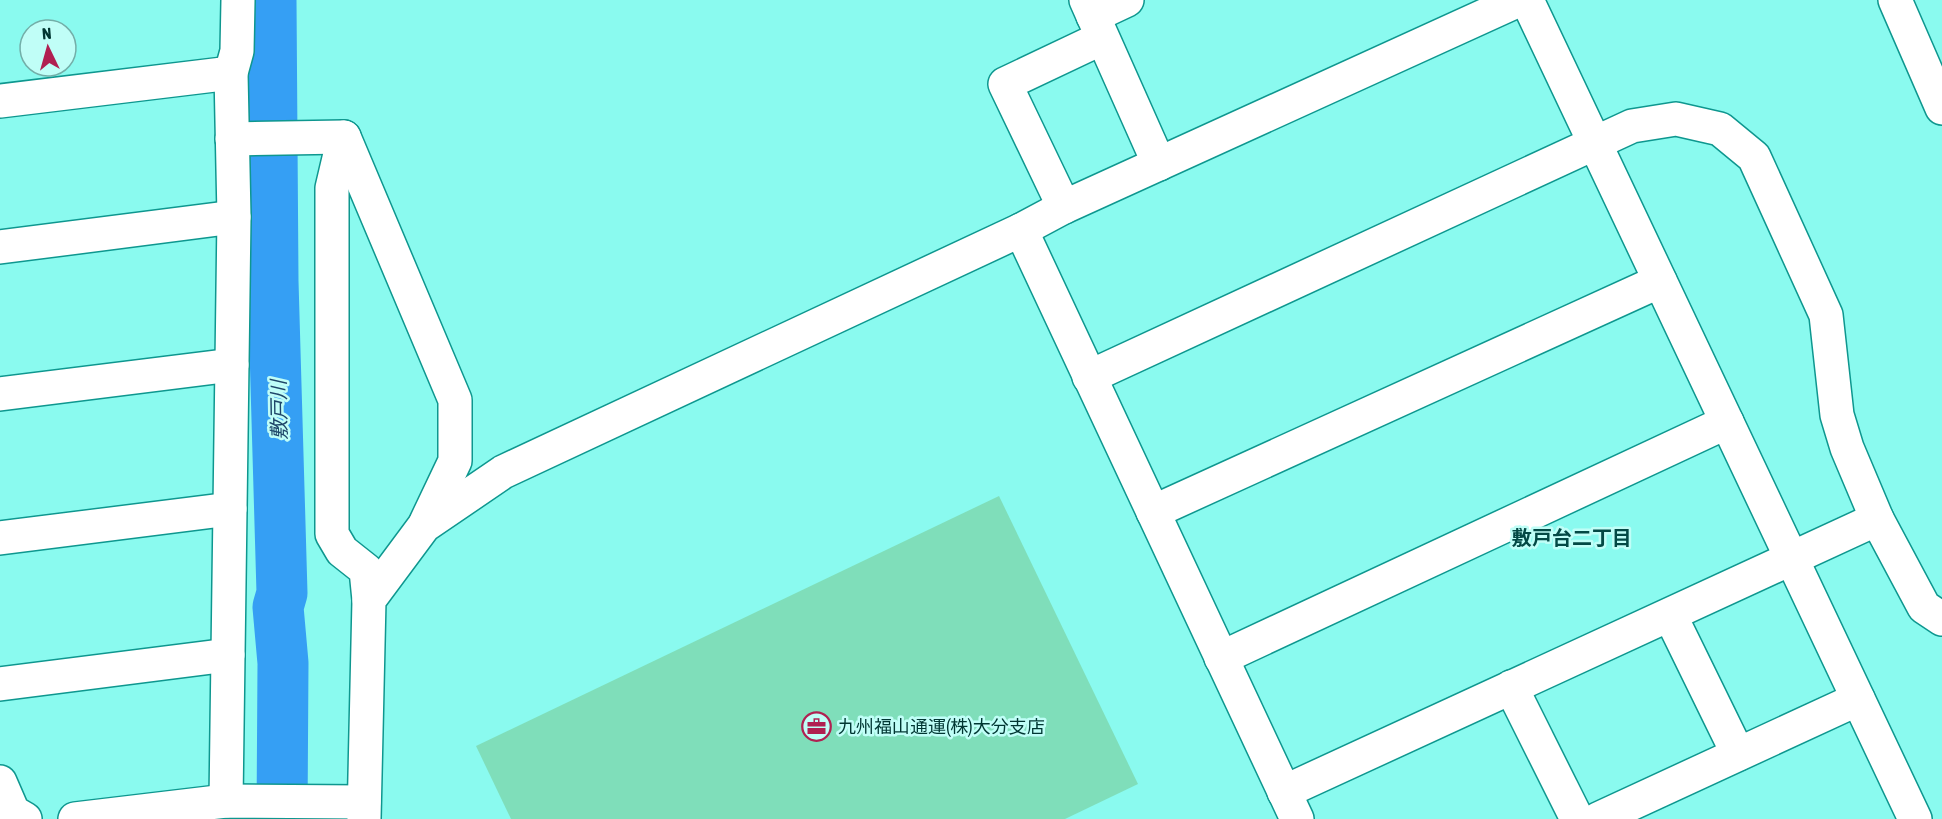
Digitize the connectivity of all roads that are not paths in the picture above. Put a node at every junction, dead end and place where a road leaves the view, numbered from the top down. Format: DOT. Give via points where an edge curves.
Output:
graph roads {
  1 [pos="238,0"];
  2 [pos="1126,0"];
  3 [pos="1519,0"];
  4 [pos="1527,0"];
  5 [pos="1895,0"];
  6 [pos="1094,18"];
  7 [pos="231,74"];
  8 [pos="0,100"];
  9 [pos="1942,108"];
  10 [pos="331,137"];
  11 [pos="243,138"];
  12 [pos="1594,142"];
  13 [pos="1159,164"];
  14 [pos="1064,207"];
  15 [pos="234,217"];
  16 [pos="1021,230"];
  17 [pos="0,247"];
  18 [pos="1660,281"];
  19 [pos="232,366"];
  20 [pos="1089,377"];
  21 [pos="0,394"];
  22 [pos="1727,422"];
  23 [pos="230,509"];
  24 [pos="1153,512"];
  25 [pos="1876,519"];
  26 [pos="424,526"];
  27 [pos="0,538"];
  28 [pos="1792,558"];
  29 [pos="369,600"];
  30 [pos="1670,615"];
  31 [pos="1942,619"];
  32 [pos="228,655"];
  33 [pos="1221,658"];
  34 [pos="0,684"];
  35 [pos="1511,687"];
  36 [pos="1858,699"];
  37 [pos="1738,754"];
  38 [pos="0,782"];
  39 [pos="240,800"];
  40 [pos="1291,806"];
  41 [pos="356,807"];
  42 [pos="25,819"];
  43 [pos="75,819"];
  44 [pos="1577,819"];
  45 [pos="1598,819"];
  46 [pos="1915,819"];
  1 -- 7 [label="street" via="237,51"];
  2 -- 6 [label="street"];
  3 -- 13 [label="street"];
  4 -- 12 [label="street"];
  5 -- 9 [label="street"];
  6 -- 13 [label="street"];
  6 -- 14 [label="street" via="1005,84"];
  7 -- 8 [label="street"];
  7 -- 11 [label="street"];
  10 -- 11 [label="street"];
  10 -- 26 [label="street" via="455,400 455,461"];
  10 -- 29 [label="street" via="332,534 342,551 366,570"];
  11 -- 15 [label="street"];
  12 -- 18 [label="street"];
  12 -- 20 [label="street"];
  12 -- 25 [label="street" via="1632,126 1676,119 1720,129 1754,157 1826,315 1837,415"];
  13 -- 14 [label="street"];
  14 -- 16 [label="street"];
  15 -- 17 [label="street"];
  15 -- 19 [label="street"];
  16 -- 20 [label="street"];
  16 -- 26 [label="street" via="503,472"];
  18 -- 22 [label="street"];
  18 -- 24 [label="street"];
  19 -- 21 [label="street"];
  19 -- 23 [label="street"];
  20 -- 24 [label="street"];
  22 -- 28 [label="street"];
  22 -- 33 [label="street"];
  23 -- 27 [label="street"];
  23 -- 32 [label="street"];
  24 -- 33 [label="street"];
  25 -- 28 [label="street"];
  25 -- 31 [label="street" via="1924,607"];
  26 -- 29 [label="street"];
  28 -- 30 [label="street"];
  28 -- 36 [label="street"];
  29 -- 41 [label="street"];
  30 -- 35 [label="street"];
  30 -- 37 [label="street"];
  32 -- 34 [label="street"];
  32 -- 39 [label="street"];
  33 -- 40 [label="street"];
  35 -- 40 [label="street"];
  35 -- 44 [label="street"];
  36 -- 37 [label="street"];
  36 -- 46 [label="street"];
  37 -- 45 [label="street"];
  38 -- 42 [label="street" via="12,812"];
  39 -- 41 [label="street"];
  39 -- 43 [label="street"];
}
